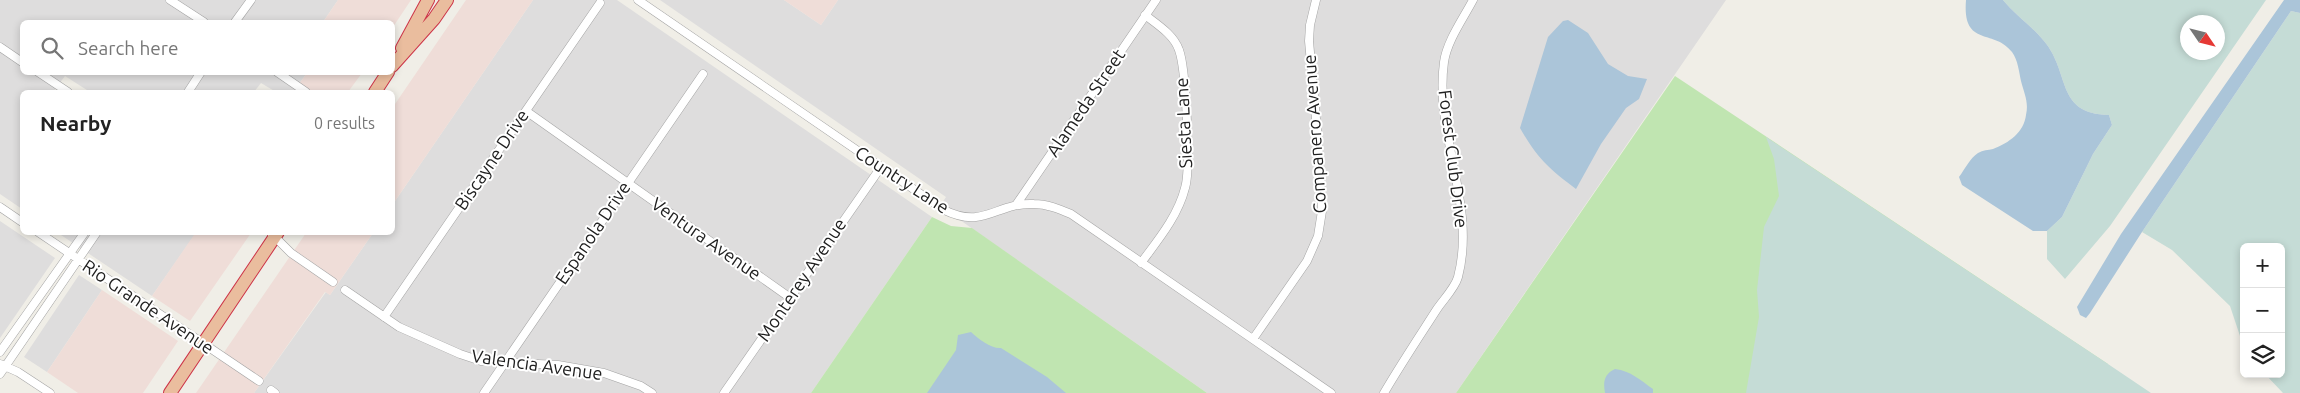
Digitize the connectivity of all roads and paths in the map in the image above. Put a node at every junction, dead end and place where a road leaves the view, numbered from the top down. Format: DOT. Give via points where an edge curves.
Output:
graph roads {
  1 [pos="170,0"];
  2 [pos="251,0"];
  3 [pos="428,0"];
  4 [pos="447,0"];
  5 [pos="638,0"];
  6 [pos="1156,0"];
  7 [pos="1316,0"];
  8 [pos="1473,0"];
  9 [pos="600,3"];
  10 [pos="1145,16"];
  11 [pos="201,20"];
  12 [pos="237,20"];
  13 [pos="0,47"];
  14 [pos="395,60"];
  15 [pos="20,61"];
  16 [pos="395,63"];
  17 [pos="703,74"];
  18 [pos="42,75"];
  19 [pos="199,75"];
  20 [pos="281,75"];
  21 [pos="386,75"];
  22 [pos="65,90"];
  23 [pos="189,90"];
  24 [pos="303,90"];
  25 [pos="376,90"];
  26 [pos="526,111"];
  27 [pos="881,167"];
  28 [pos="627,184"];
  29 [pos="1016,205"];
  30 [pos="0,207"];
  31 [pos="20,221"];
  32 [pos="42,235"];
  33 [pos="83,235"];
  34 [pos="95,235"];
  35 [pos="274,235"];
  36 [pos="276,235"];
  37 [pos="69,253"];
  38 [pos="80,260"];
  39 [pos="1141,264"];
  40 [pos="333,282"];
  41 [pos="345,290"];
  42 [pos="789,297"];
  43 [pos="384,317"];
  44 [pos="1253,339"];
  45 [pos="203,344"];
  46 [pos="0,352"];
  47 [pos="504,363"];
  48 [pos="3,365"];
  49 [pos="0,374"];
  50 [pos="259,381"];
  51 [pos="50,393"];
  52 [pos="170,393"];
  53 [pos="484,393"];
  54 [pos="652,393"];
  55 [pos="724,393"];
  56 [pos="1330,393"];
  57 [pos="1384,393"];
  1 -- 11 [label="street"];
  2 -- 12 [label="street"];
  3 -- 14 [label="highway"];
  4 -- 16 [label="highway"];
  5 -- 27 [label="street, Country Lane"];
  6 -- 10 [label="street, Alameda Street"];
  7 -- 44 [label="street, Companero Avenue" via="1309,40 1322,211 1318,236 1307,261"];
  8 -- 57 [label="street, Forest Club Drive" via="1444,61 1445,114 1463,225 1457,280"];
  9 -- 26 [label="street, Biscayne Drive"];
  10 -- 29 [label="street, Alameda Street"];
  10 -- 39 [label="street, Siesta Lane" via="1165,30 1179,50 1188,162 1186,187 1175,214"];
  13 -- 15 [label="street"];
  17 -- 28 [label="street, Espanola Drive"];
  18 -- 22 [label="street"];
  19 -- 23 [label="street"];
  20 -- 24 [label="street"];
  21 -- 25 [label="highway"];
  26 -- 28 [label="street, Ventura Avenue"];
  26 -- 43 [label="street, Biscayne Drive"];
  27 -- 29 [label="street, Country Lane" via="956,216 985,217"];
  27 -- 42 [label="street, Monterey Avenue"];
  28 -- 42 [label="street, Ventura Avenue"];
  28 -- 47 [label="street, Espanola Drive"];
  29 -- 39 [label="street, Country Lane" via="1054,207 1071,214"];
  30 -- 31 [label="street"];
  32 -- 37 [label="street, Rio Grande Avenue"];
  33 -- 37 [label="street"];
  34 -- 38 [label="street"];
  35 -- 45 [label="highway"];
  36 -- 40 [label="street" via="291,253"];
  37 -- 38 [label="street, Rio Grande Avenue"];
  37 -- 46 [label="street"];
  38 -- 45 [label="street, Rio Grande Avenue"];
  38 -- 48 [label="street"];
  39 -- 44 [label="street, Country Lane"];
  41 -- 43 [label="street, Valencia Avenue"];
  42 -- 55 [label="street, Monterey Avenue"];
  43 -- 47 [label="street, Valencia Avenue" via="460,354"];
  44 -- 56 [label="street, Country Lane"];
  45 -- 50 [label="street, Rio Grande Avenue"];
  45 -- 52 [label="highway"];
  47 -- 53 [label="street, Espanola Drive"];
  47 -- 54 [label="street, Valencia Avenue" via="558,365 604,373"];
  48 -- 49 [label="street"];
  48 -- 51 [label="street"];
}
